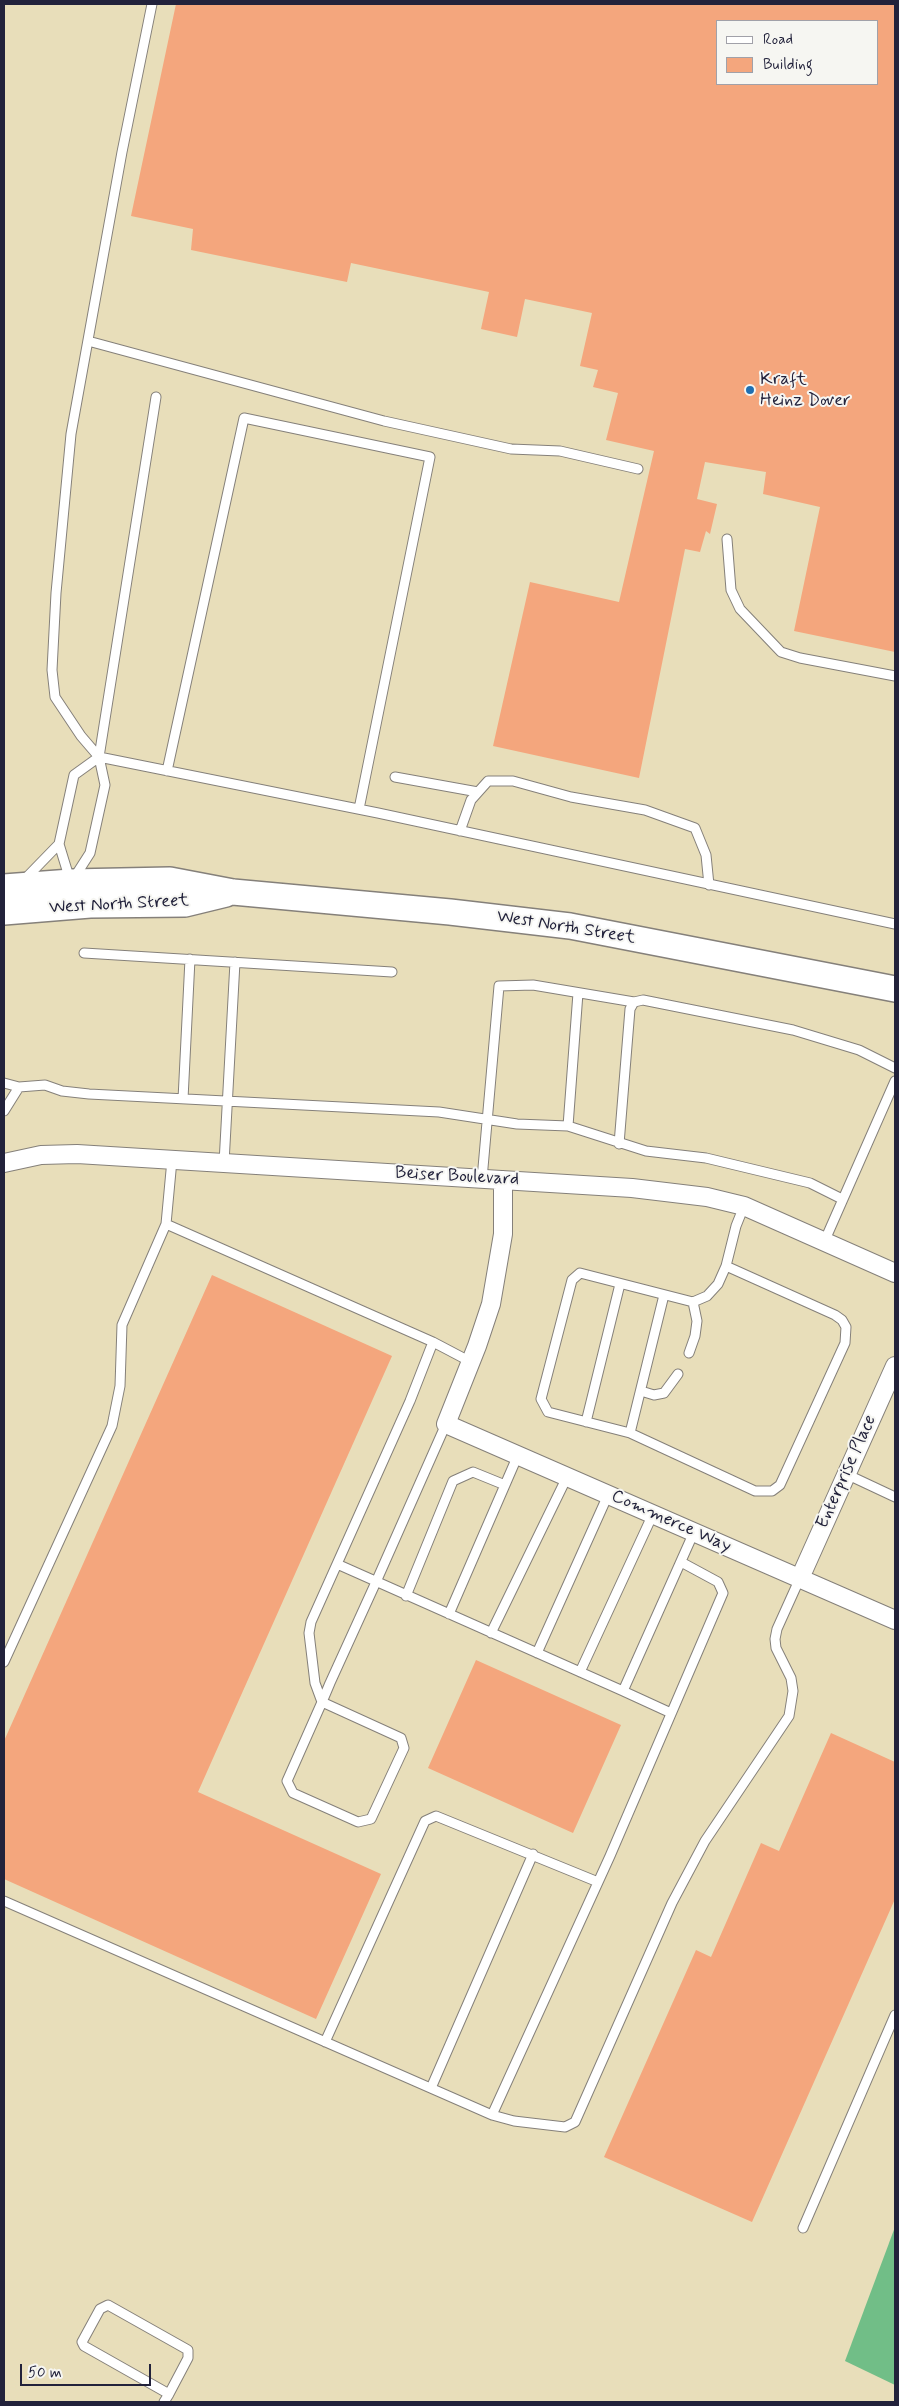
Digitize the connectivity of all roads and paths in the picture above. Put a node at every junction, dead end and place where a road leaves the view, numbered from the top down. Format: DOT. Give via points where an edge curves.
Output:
graph roads {
  1 [pos="152,4"];
  2 [pos="88,341"];
  3 [pos="156,397"];
  4 [pos="638,469"];
  5 [pos="727,539"];
  6 [pos="895,676"];
  7 [pos="99,757"];
  8 [pos="167,770"];
  9 [pos="395,777"];
  10 [pos="478,792"];
  11 [pos="359,809"];
  12 [pos="460,830"];
  13 [pos="59,844"];
  14 [pos="709,885"];
  15 [pos="11,886"];
  16 [pos="72,894"];
  17 [pos="4,912"];
  18 [pos="895,924"];
  19 [pos="84,953"];
  20 [pos="190,959"];
  21 [pos="235,962"];
  22 [pos="392,972"];
  23 [pos="895,989"];
  24 [pos="578,993"];
  25 [pos="634,1002"];
  26 [pos="895,1068"];
  27 [pos="895,1082"];
  28 [pos="4,1083"];
  29 [pos="19,1087"];
  30 [pos="183,1099"];
  31 [pos="228,1102"];
  32 [pos="4,1111"];
  33 [pos="486,1118"];
  34 [pos="568,1126"];
  35 [pos="619,1144"];
  36 [pos="172,1160"];
  37 [pos="4,1163"];
  38 [pos="224,1163"];
  39 [pos="482,1179"];
  40 [pos="503,1180"];
  41 [pos="842,1199"];
  42 [pos="744,1206"];
  43 [pos="166,1224"];
  44 [pos="825,1240"];
  45 [pos="726,1266"];
  46 [pos="895,1273"];
  47 [pos="620,1284"];
  48 [pos="664,1295"];
  49 [pos="693,1302"];
  50 [pos="432,1342"];
  51 [pos="689,1353"];
  52 [pos="471,1362"];
  53 [pos="895,1366"];
  54 [pos="678,1374"];
  55 [pos="640,1391"];
  56 [pos="586,1422"];
  57 [pos="446,1424"];
  58 [pos="630,1433"];
  59 [pos="518,1456"];
  60 [pos="846,1474"];
  61 [pos="566,1477"];
  62 [pos="505,1484"];
  63 [pos="608,1494"];
  64 [pos="895,1497"];
  65 [pos="653,1514"];
  66 [pos="694,1532"];
  67 [pos="681,1562"];
  68 [pos="337,1564"];
  69 [pos="800,1578"];
  70 [pos="376,1582"];
  71 [pos="406,1596"];
  72 [pos="449,1614"];
  73 [pos="895,1620"];
  74 [pos="491,1633"];
  75 [pos="537,1653"];
  76 [pos="4,1662"];
  77 [pos="580,1672"];
  78 [pos="623,1691"];
  79 [pos="322,1702"];
  80 [pos="671,1713"];
  81 [pos="532,1854"];
  82 [pos="598,1882"];
  83 [pos="4,1901"];
  84 [pos="895,2015"];
  85 [pos="326,2042"];
  86 [pos="431,2088"];
  87 [pos="492,2115"];
  88 [pos="802,2228"];
  89 [pos="169,2394"];
  90 [pos="164,2402"];
  1 -- 2 [label="lane"];
  2 -- 4 [label="lane" via="384,421 511,449 560,451"];
  2 -- 7 [label="lane" via="71,434 52,670 55,697"];
  3 -- 7 [label="lane"];
  5 -- 6 [label="lane" via="731,590 740,609 781,652"];
  7 -- 8 [label="lane"];
  7 -- 13 [label="lane" via="74,775"];
  7 -- 16 [label="lane" via="105,785 90,853"];
  8 -- 11 [label="lane"];
  8 -- 11 [label="lane" via="244,418 430,457"];
  9 -- 10 [label="lane"];
  10 -- 12 [label="lane" via="471,800"];
  10 -- 14 [label="lane" via="488,781 513,781 571,797 645,810 695,828 706,855"];
  11 -- 12 [label="lane"];
  12 -- 14 [label="lane"];
  13 -- 15 [label="lane"];
  13 -- 16 [label="lane"];
  14 -- 18 [label="lane"];
  15 -- 16 [label="main road, West North Street"];
  16 -- 17 [label="main road, West North Street"];
  16 -- 23 [label="main road, West North Street" via="170,880 233,892 450,912 570,926"];
  19 -- 20 [label="lane"];
  20 -- 21 [label="lane"];
  20 -- 30 [label="lane"];
  21 -- 22 [label="lane"];
  21 -- 31 [label="lane"];
  24 -- 25 [label="lane"];
  24 -- 33 [label="lane" via="533,984 499,986"];
  24 -- 34 [label="lane"];
  25 -- 26 [label="lane" via="643,1000 793,1030 859,1050"];
  25 -- 35 [label="lane" via="630,1009"];
  27 -- 41 [label="lane"];
  28 -- 29 [label="lane"];
  29 -- 30 [label="lane" via="36,1084 89,1094"];
  29 -- 32 [label="lane"];
  30 -- 31 [label="lane"];
  31 -- 33 [label="lane" via="439,1112"];
  31 -- 38 [label="lane"];
  33 -- 34 [label="lane" via="517,1124"];
  33 -- 39 [label="lane"];
  34 -- 35 [label="lane"];
  35 -- 41 [label="lane" via="646,1151 706,1158 810,1183"];
  36 -- 37 [label="street, Beiser Boulevard" via="77,1154 41,1155"];
  36 -- 38 [label="street, Beiser Boulevard"];
  36 -- 43 [label="lane"];
  38 -- 39 [label="street, Beiser Boulevard"];
  39 -- 40 [label="street, Beiser Boulevard"];
  40 -- 42 [label="street, Beiser Boulevard" via="632,1188 707,1197"];
  40 -- 52 [label="street" via="503,1234 498,1268"];
  41 -- 44 [label="lane"];
  42 -- 44 [label="street, Beiser Boulevard"];
  42 -- 45 [label="lane"];
  43 -- 50 [label="lane"];
  43 -- 76 [label="lane" via="122,1325 120,1386 112,1426"];
  44 -- 46 [label="street, Beiser Boulevard"];
  45 -- 49 [label="lane" via="718,1284 707,1296"];
  45 -- 58 [label="lane" via="834,1315 846,1327 845,1343 780,1485 772,1491 755,1491"];
  47 -- 48 [label="lane"];
  47 -- 56 [label="lane"];
  47 -- 56 [label="lane" via="580,1273 572,1280 541,1399 548,1412"];
  48 -- 49 [label="lane"];
  48 -- 55 [label="lane"];
  49 -- 51 [label="lane" via="697,1321"];
  50 -- 52 [label="lane"];
  50 -- 68 [label="lane" via="410,1401"];
  52 -- 57 [label="street"];
  53 -- 60 [label="street, Enterprise Place"];
  54 -- 55 [label="lane" via="664,1393 654,1395"];
  55 -- 58 [label="lane"];
  56 -- 58 [label="lane"];
  57 -- 59 [label="street, Commerce Way"];
  57 -- 70 [label="lane"];
  59 -- 61 [label="street, Commerce Way"];
  59 -- 62 [label="lane"];
  60 -- 64 [label="lane"];
  60 -- 69 [label="street, Enterprise Place"];
  61 -- 63 [label="street, Commerce Way"];
  61 -- 74 [label="lane"];
  62 -- 71 [label="lane" via="473,1472 453,1481"];
  62 -- 72 [label="lane"];
  63 -- 65 [label="street, Commerce Way"];
  63 -- 75 [label="lane"];
  65 -- 66 [label="street, Commerce Way"];
  65 -- 77 [label="lane"];
  66 -- 67 [label="lane"];
  66 -- 69 [label="street, Commerce Way"];
  67 -- 78 [label="lane"];
  67 -- 80 [label="lane" via="718,1582 723,1593"];
  68 -- 70 [label="lane"];
  68 -- 79 [label="lane" via="309,1633 315,1683"];
  69 -- 73 [label="street, Commerce Way"];
  69 -- 87 [label="lane" via="777,1629 776,1639 776,1648 791,1678 793,1691 789,1716 705,1841 676,1895 575,2122 564,2126 514,2121"];
  70 -- 71 [label="lane"];
  70 -- 79 [label="lane"];
  71 -- 72 [label="lane"];
  72 -- 74 [label="lane"];
  74 -- 75 [label="lane"];
  75 -- 77 [label="lane"];
  77 -- 78 [label="lane"];
  78 -- 80 [label="lane"];
  79 -- 79 [label="lane" via="287,1781 293,1793 358,1822 371,1819 404,1748 401,1738"];
  80 -- 82 [label="lane"];
  81 -- 82 [label="lane"];
  81 -- 85 [label="lane" via="436,1816 425,1821"];
  81 -- 86 [label="lane"];
  82 -- 87 [label="lane"];
  83 -- 85 [label="lane"];
  84 -- 88 [label="lane"];
  85 -- 86 [label="lane"];
  86 -- 87 [label="lane"];
  89 -- 89 [label="lane" via="188,2358 188,2350 108,2305 100,2310 82,2342 84,2346"];
  89 -- 90 [label="lane"];
}
